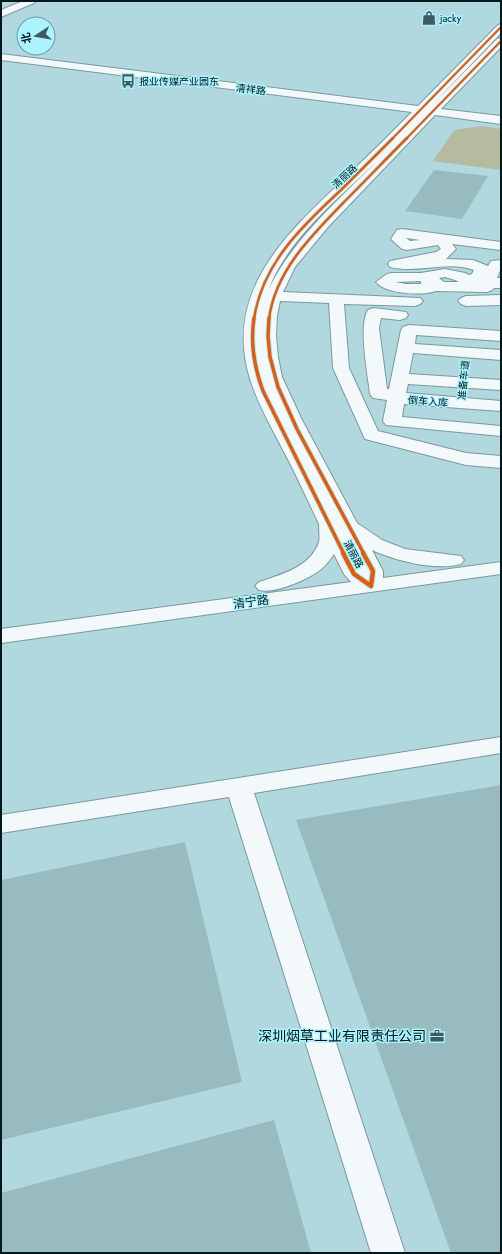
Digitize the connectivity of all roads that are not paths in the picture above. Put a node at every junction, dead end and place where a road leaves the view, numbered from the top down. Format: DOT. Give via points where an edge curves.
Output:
graph roads {
  1 [pos="20,1"];
  2 [pos="31,1"];
  3 [pos="1,10"];
  4 [pos="1,14"];
  5 [pos="501,27"];
  6 [pos="501,41"];
  7 [pos="1,53"];
  8 [pos="1,57"];
  9 [pos="445,91"];
  10 [pos="370,101"];
  11 [pos="423,105"];
  12 [pos="478,115"];
  13 [pos="501,116"];
  14 [pos="501,120"];
  15 [pos="410,128"];
  16 [pos="407,246"];
  17 [pos="501,246"];
  18 [pos="447,251"];
  19 [pos="499,261"];
  20 [pos="393,271"];
  21 [pos="428,274"];
  22 [pos="491,279"];
  23 [pos="368,292"];
  24 [pos="266,295"];
  25 [pos="501,296"];
  26 [pos="338,297"];
  27 [pos="501,300"];
  28 [pos="501,323"];
  29 [pos="501,336"];
  30 [pos="396,343"];
  31 [pos="501,344"];
  32 [pos="466,346"];
  33 [pos="501,355"];
  34 [pos="501,359"];
  35 [pos="375,367"];
  36 [pos="401,372"];
  37 [pos="501,377"];
  38 [pos="501,384"];
  39 [pos="461,392"];
  40 [pos="501,394"];
  41 [pos="397,397"];
  42 [pos="501,406"];
  43 [pos="501,411"];
  44 [pos="458,427"];
  45 [pos="501,431"];
  46 [pos="501,462"];
  47 [pos="338,523"];
  48 [pos="501,554"];
  49 [pos="454,560"];
  50 [pos="501,568"];
  51 [pos="366,577"];
  52 [pos="266,586"];
  53 [pos="1,621"];
  54 [pos="1,636"];
  55 [pos="501,745"];
  56 [pos="239,787"];
  57 [pos="1,824"];
  58 [pos="388,1253"];
  1 -- 3 [label="street"];
  2 -- 4 [label="street"];
  5 -- 9 [label="street, 清丽路"];
  6 -- 9 [label="street, 清丽路"];
  7 -- 10 [label="street, 清祥路"];
  8 -- 10 [label="street, 清祥路"];
  9 -- 11 [label="street, 清丽路"];
  9 -- 11 [label="street"];
  9 -- 12 [label="street" via="458,104"];
  10 -- 11 [label="street"];
  10 -- 11 [label="street, 清祥路"];
  10 -- 15 [label="street" via="393,113"];
  11 -- 12 [label="street, 清祥路"];
  11 -- 15 [label="street, 清丽路"];
  12 -- 13 [label="street, 清祥路"];
  12 -- 14 [label="street, 清祥路"];
  12 -- 15 [label="street" via="443,119"];
  15 -- 24 [label="street, 清丽路" via="323,224"];
  16 -- 17 [label="street" via="398,239 402,233"];
  16 -- 18 [label="street" via="438,241 443,242"];
  16 -- 20 [label="street" via="393,252"];
  18 -- 19 [label="street"];
  18 -- 20 [label="street" via="441,256"];
  19 -- 22 [label="street" via="491,272"];
  20 -- 21 [label="street"];
  20 -- 21 [label="street" via="384,282 394,288 430,288"];
  20 -- 23 [label="street" via="385,266"];
  21 -- 22 [label="street" via="453,270"];
  21 -- 22 [label="street" via="460,263"];
  22 -- 23 [label="street" via="453,294"];
  23 -- 25 [label="street" via="418,298"];
  23 -- 26 [label="street"];
  24 -- 26 [label="street"];
  24 -- 47 [label="street, 清丽路" via="268,341 274,376"];
  26 -- 27 [label="street" via="400,301"];
  26 -- 46 [label="street" via="341,368 370,435 466,459"];
  28 -- 30 [label="street" via="374,313 371,328"];
  29 -- 32 [label="street"];
  30 -- 32 [label="street"];
  30 -- 35 [label="street"];
  30 -- 36 [label="street"];
  31 -- 32 [label="street"];
  32 -- 33 [label="street"];
  32 -- 34 [label="street"];
  32 -- 39 [label="street, 准备车道"];
  35 -- 36 [label="street, 倒车入库"];
  35 -- 41 [label="street, 倒车入库" via="379,394"];
  36 -- 39 [label="street, 倒车入库"];
  36 -- 41 [label="street"];
  37 -- 39 [label="street"];
  38 -- 39 [label="street"];
  39 -- 40 [label="street, 倒车入库"];
  39 -- 41 [label="street, 倒车入库"];
  39 -- 42 [label="street"];
  39 -- 43 [label="street, 倒车入库"];
  39 -- 44 [label="street, 准备车道"];
  41 -- 44 [label="street" via="392,421"];
  44 -- 45 [label="street"];
  47 -- 49 [label="street" via="389,550 428,560"];
  47 -- 51 [label="street, 清丽路"];
  47 -- 52 [label="street" via="323,555 309,568 293,577"];
  48 -- 49 [label="street, 清宁路"];
  49 -- 51 [label="street, 清宁路"];
  50 -- 51 [label="street, 清宁路"];
  51 -- 52 [label="street, 清宁路"];
  51 -- 54 [label="street, 清宁路"];
  52 -- 53 [label="street, 清宁路"];
  55 -- 56 [label="street"];
  56 -- 57 [label="street"];
  56 -- 58 [label="street"];
}
